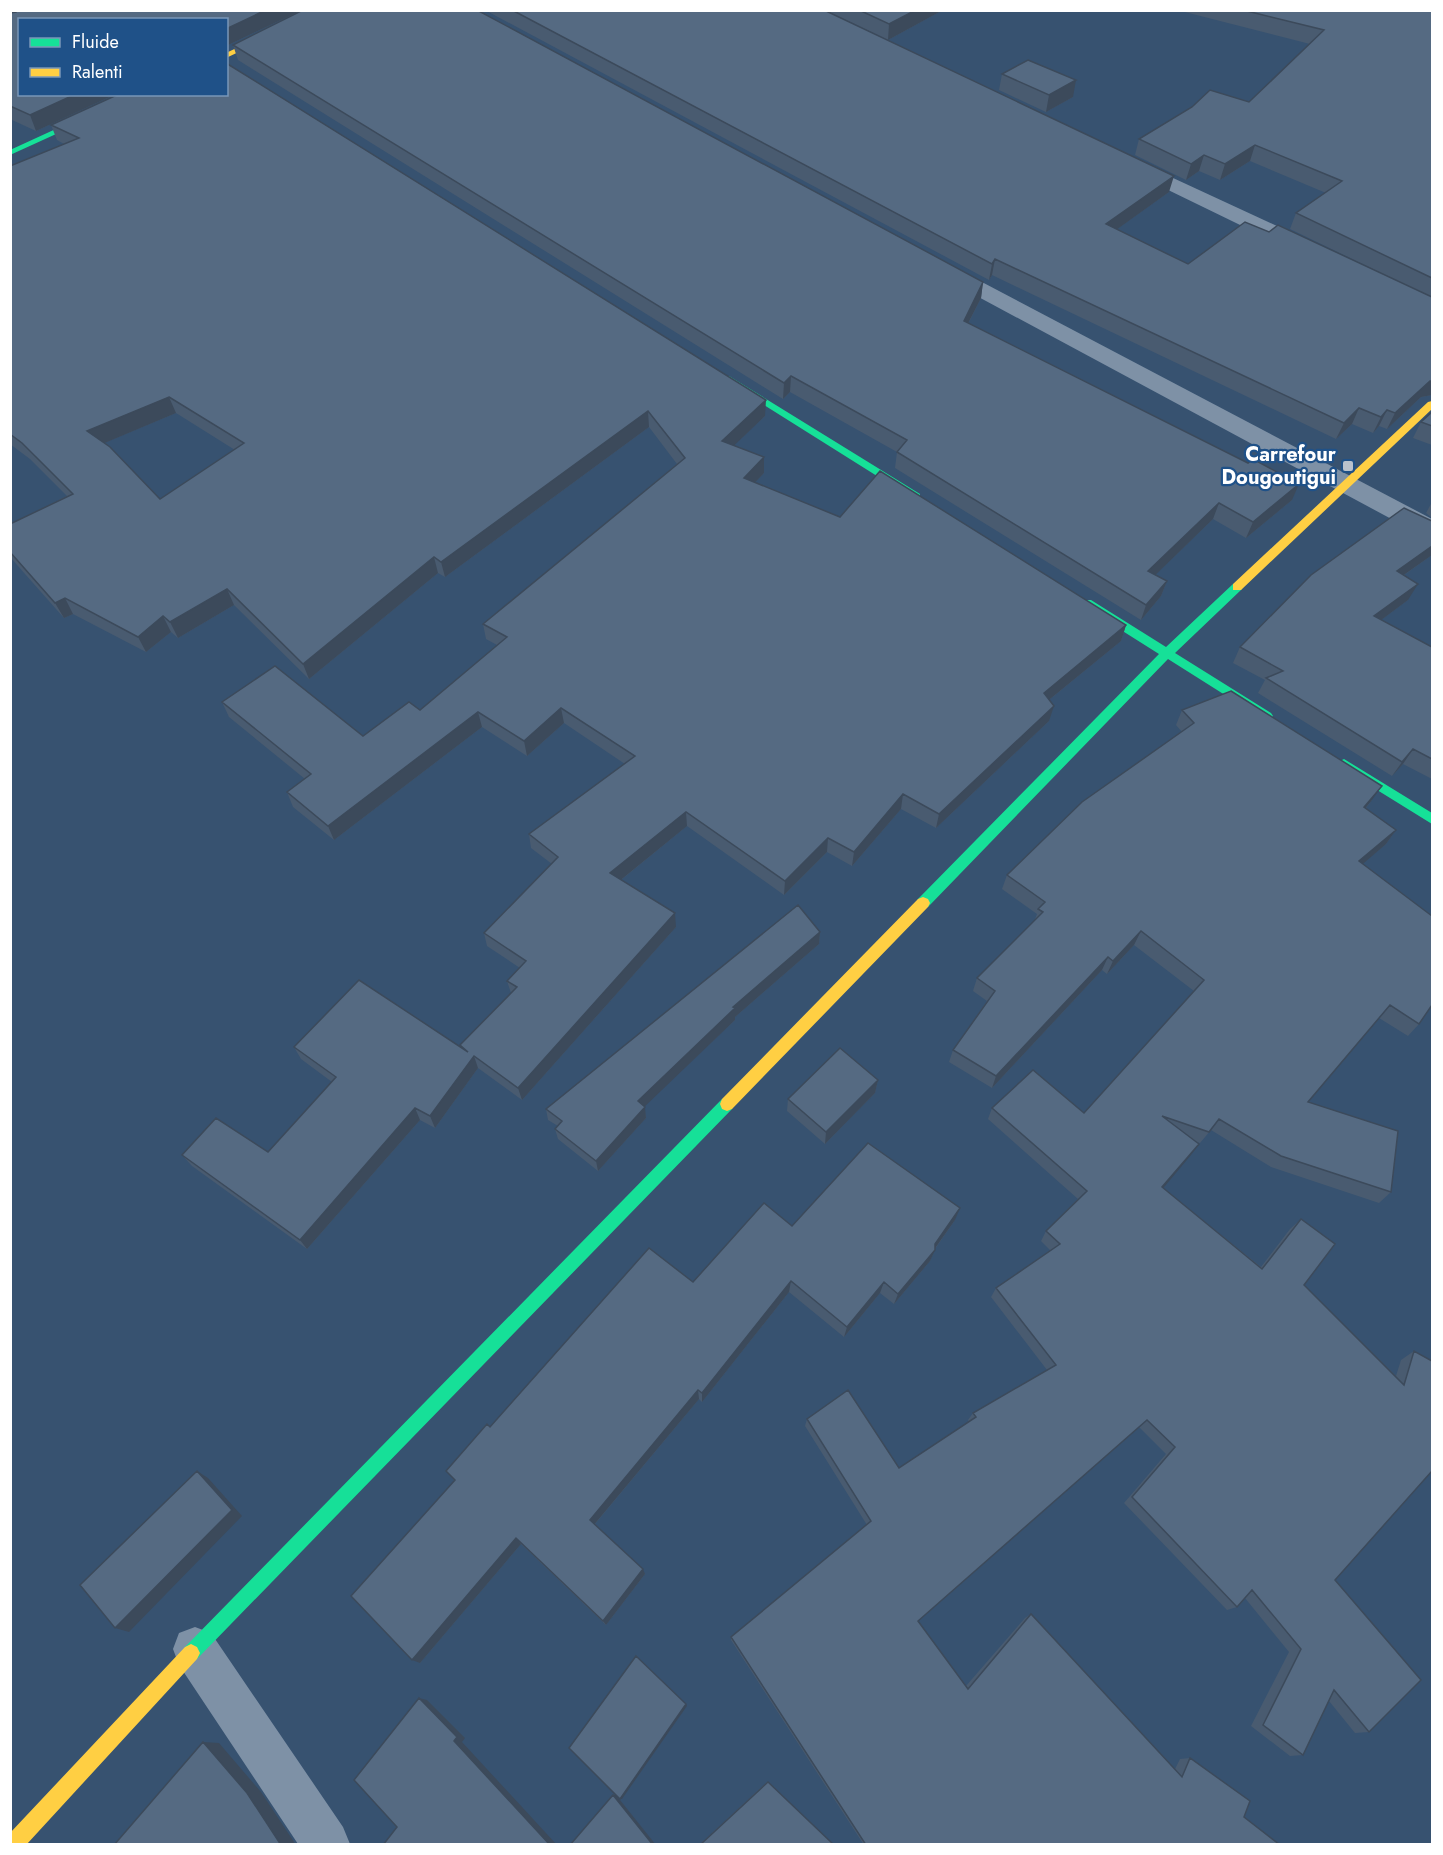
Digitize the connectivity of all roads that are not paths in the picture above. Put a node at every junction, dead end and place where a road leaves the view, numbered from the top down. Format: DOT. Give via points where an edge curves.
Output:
graph roads {
  1 [pos="324,10"];
  2 [pos="228,55"];
  3 [pos="136,96"];
  4 [pos="10,153"];
  5 [pos="1114,156"];
  6 [pos="1326,258"];
  7 [pos="926,259"];
  8 [pos="722,374"];
  9 [pos="1432,404"];
  10 [pos="1345,485"];
  11 [pos="924,501"];
  12 [pos="1432,530"];
  13 [pos="1076,596"];
  14 [pos="1167,653"];
  15 [pos="1275,721"];
  16 [pos="1334,758"];
  17 [pos="1432,819"];
  18 [pos="195,1649"];
  19 [pos="14,1845"];
  20 [pos="327,1845"];
  1 -- 2 [label="street"];
  3 -- 4 [label="street"];
  5 -- 6 [label="street"];
  7 -- 10 [label="street"];
  8 -- 11 [label="street"];
  9 -- 10 [label="street"];
  10 -- 12 [label="street"];
  10 -- 14 [label="street"];
  13 -- 14 [label="street"];
  14 -- 15 [label="street"];
  14 -- 18 [label="street"];
  16 -- 17 [label="street"];
  18 -- 19 [label="street"];
  18 -- 20 [label="street"];
}
